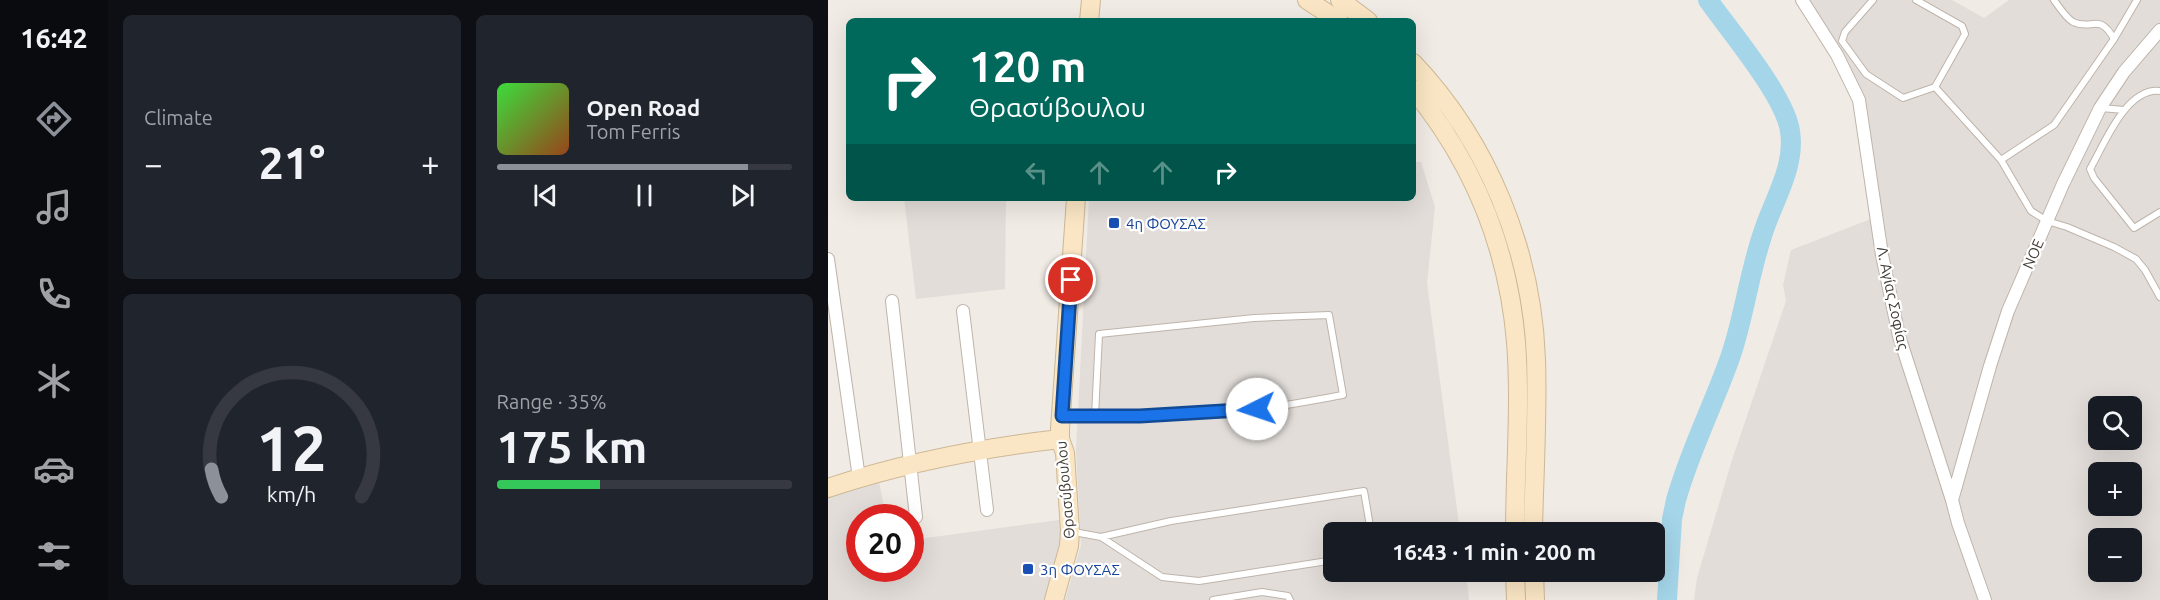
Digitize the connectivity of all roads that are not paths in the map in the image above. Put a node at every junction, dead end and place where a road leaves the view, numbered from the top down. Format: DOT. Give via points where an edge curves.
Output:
graph roads {
  1 [pos="1091,0"];
  2 [pos="1307,0"];
  3 [pos="1340,0"];
  4 [pos="1802,0"];
  5 [pos="1873,0"];
  6 [pos="1916,0"];
  7 [pos="2054,0"];
  8 [pos="2137,0"];
  9 [pos="1089,18"];
  10 [pos="1334,18"];
  11 [pos="1364,18"];
  12 [pos="2160,30"];
  13 [pos="2114,39"];
  14 [pos="1416,67"];
  15 [pos="1935,87"];
  16 [pos="2160,91"];
  17 [pos="1416,93"];
  18 [pos="2100,108"];
  19 [pos="2124,110"];
  20 [pos="2001,160"];
  21 [pos="1076,201"];
  22 [pos="2160,212"];
  23 [pos="2047,221"];
  24 [pos="828,259"];
  25 [pos="2160,297"];
  26 [pos="892,302"];
  27 [pos="963,311"];
  28 [pos="1062,416"];
  29 [pos="1095,416"];
  30 [pos="1060,439"];
  31 [pos="980,450"];
  32 [pos="910,465"];
  33 [pos="859,478"];
  34 [pos="828,488"];
  35 [pos="1952,500"];
  36 [pos="914,504"];
  37 [pos="987,510"];
  38 [pos="1369,522"];
  39 [pos="1515,522"];
  40 [pos="1533,522"];
  41 [pos="1070,531"];
  42 [pos="1101,537"];
  43 [pos="1323,562"];
  44 [pos="1515,582"];
  45 [pos="1534,582"];
  46 [pos="1054,600"];
  47 [pos="1213,600"];
  48 [pos="1290,600"];
  49 [pos="1516,600"];
  50 [pos="1535,600"];
  51 [pos="1985,600"];
  1 -- 9 [label="street"];
  2 -- 10 [label="street"];
  3 -- 11 [label="street"];
  4 -- 35 [label="street, Λ. Αγίας Σοφίας" via="1837,55 1859,100 1882,255 1899,336"];
  5 -- 15 [label="lane" via="1845,32 1842,41 1866,74 1904,98"];
  6 -- 15 [label="lane" via="1965,30"];
  7 -- 13 [label="lane" via="2072,21 2097,22"];
  8 -- 13 [label="lane"];
  12 -- 18 [label="street, NOE"];
  13 -- 20 [label="lane" via="2054,124"];
  14 -- 40 [label="street" via="1474,144 1502,200 1518,246 1533,321 1536,360"];
  15 -- 20 [label="lane"];
  16 -- 19 [label="lane" via="2145,92"];
  17 -- 39 [label="street" via="1456,149 1474,183 1504,265 1512,300 1518,374"];
  18 -- 19 [label="lane"];
  18 -- 23 [label="street, NOE"];
  19 -- 22 [label="lane" via="2090,169 2134,228"];
  20 -- 23 [label="lane" via="2031,211"];
  21 -- 28 [label="street, Θρασύβουλου"];
  23 -- 25 [label="lane" via="2114,247 2136,260"];
  23 -- 35 [label="street, NOE" via="2008,311"];
  24 -- 33 [label="street"];
  26 -- 32 [label="street"];
  27 -- 31 [label="street"];
  28 -- 29 [label="lane"];
  28 -- 30 [label="street, Θρασύβουλου"];
  29 -- 29 [label="lane" via="1257,409 1344,395 1329,315 1254,318 1099,334"];
  30 -- 31 [label="street"];
  30 -- 41 [label="street, Θρασύβουλου" via="1065,453"];
  31 -- 32 [label="street"];
  31 -- 37 [label="street"];
  32 -- 33 [label="street"];
  32 -- 36 [label="street"];
  33 -- 34 [label="street"];
  35 -- 51 [label="street, Λ. Αγίας Σοφίας"];
  38 -- 42 [label="lane" via="1364,490 1171,521"];
  41 -- 42 [label="lane"];
  41 -- 46 [label="street, Θρασύβουλου" via="1070,546"];
  42 -- 43 [label="lane" via="1162,577 1171,578 1199,580"];
  44 -- 49 [label="street"];
  45 -- 50 [label="street"];
  47 -- 48 [label="lane" via="1262,592 1288,596"];
}
